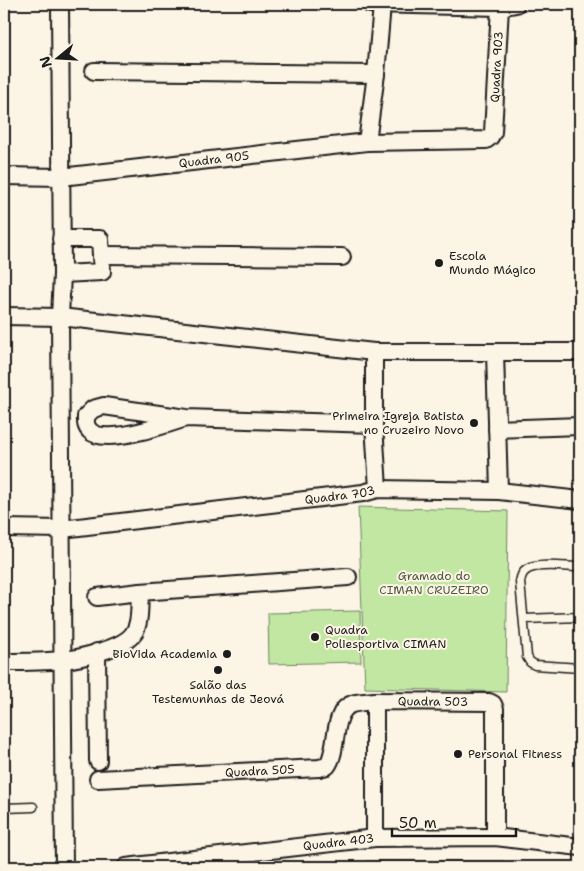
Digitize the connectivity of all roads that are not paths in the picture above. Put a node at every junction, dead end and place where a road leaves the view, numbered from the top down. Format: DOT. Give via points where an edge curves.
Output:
graph roads {
  1 [pos="60,4"];
  2 [pos="376,4"];
  3 [pos="508,5"];
  4 [pos="94,70"];
  5 [pos="376,74"];
  6 [pos="367,142"];
  7 [pos="4,176"];
  8 [pos="61,177"];
  9 [pos="62,239"];
  10 [pos="101,255"];
  11 [pos="342,257"];
  12 [pos="62,274"];
  13 [pos="4,316"];
  14 [pos="60,317"];
  15 [pos="374,352"];
  16 [pos="495,352"];
  17 [pos="580,352"];
  18 [pos="186,418"];
  19 [pos="374,424"];
  20 [pos="580,426"];
  21 [pos="497,429"];
  22 [pos="378,489"];
  23 [pos="499,491"];
  24 [pos="580,500"];
  25 [pos="4,528"];
  26 [pos="62,530"];
  27 [pos="580,567"];
  28 [pos="348,577"];
  29 [pos="140,592"];
  30 [pos="97,597"];
  31 [pos="580,617"];
  32 [pos="524,619"];
  33 [pos="97,652"];
  34 [pos="64,660"];
  35 [pos="4,662"];
  36 [pos="580,668"];
  37 [pos="375,701"];
  38 [pos="98,761"];
  39 [pos="98,779"];
  40 [pos="4,808"];
  41 [pos="33,808"];
  42 [pos="495,837"];
  43 [pos="375,838"];
  44 [pos="580,847"];
  45 [pos="64,867"];
  46 [pos="126,867"];
  1 -- 8 [label="street"];
  2 -- 3 [label="street, Quadra 903"];
  2 -- 5 [label="street, Quadra 903"];
  3 -- 6 [label="street, Quadra 903" via="490,137 481,141"];
  4 -- 5 [label="street"];
  5 -- 6 [label="street, Quadra 903"];
  6 -- 8 [label="street, Quadra 905"];
  7 -- 8 [label="street, Quadra 905"];
  8 -- 9 [label="street"];
  9 -- 10 [label="street" via="100,239"];
  9 -- 12 [label="street"];
  10 -- 11 [label="street"];
  10 -- 12 [label="street" via="102,272"];
  12 -- 14 [label="street"];
  13 -- 14 [label="street"];
  14 -- 15 [label="street"];
  14 -- 26 [label="street"];
  15 -- 16 [label="street"];
  15 -- 19 [label="street, Quadra 703"];
  16 -- 17 [label="street"];
  16 -- 21 [label="street"];
  18 -- 18 [label="street" via="104,406 93,409 86,416 86,424 90,432 111,436 149,430"];
  18 -- 19 [label="street"];
  19 -- 22 [label="street, Quadra 703"];
  20 -- 21 [label="street"];
  21 -- 23 [label="street"];
  22 -- 23 [label="street"];
  22 -- 26 [label="street, Quadra 703"];
  23 -- 24 [label="street"];
  25 -- 26 [label="street, Quadra 703"];
  26 -- 34 [label="street"];
  27 -- 32 [label="lane" via="537,566 522,574"];
  28 -- 29 [label="street"];
  29 -- 30 [label="street"];
  29 -- 33 [label="street" via="138,623 133,634 125,641"];
  31 -- 32 [label="lane"];
  32 -- 36 [label="lane" via="530,662"];
  33 -- 34 [label="street"];
  33 -- 38 [label="street"];
  34 -- 35 [label="street"];
  34 -- 45 [label="street"];
  37 -- 39 [label="street, Quadra 505" via="351,704 343,710 332,760 327,766"];
  37 -- 42 [label="street, Quadra 503" via="493,704"];
  37 -- 43 [label="street"];
  40 -- 41 [label="lane"];
  42 -- 43 [label="street, Quadra 403"];
  42 -- 44 [label="street, Quadra 403"];
  43 -- 46 [label="street, Quadra 403"];
}
